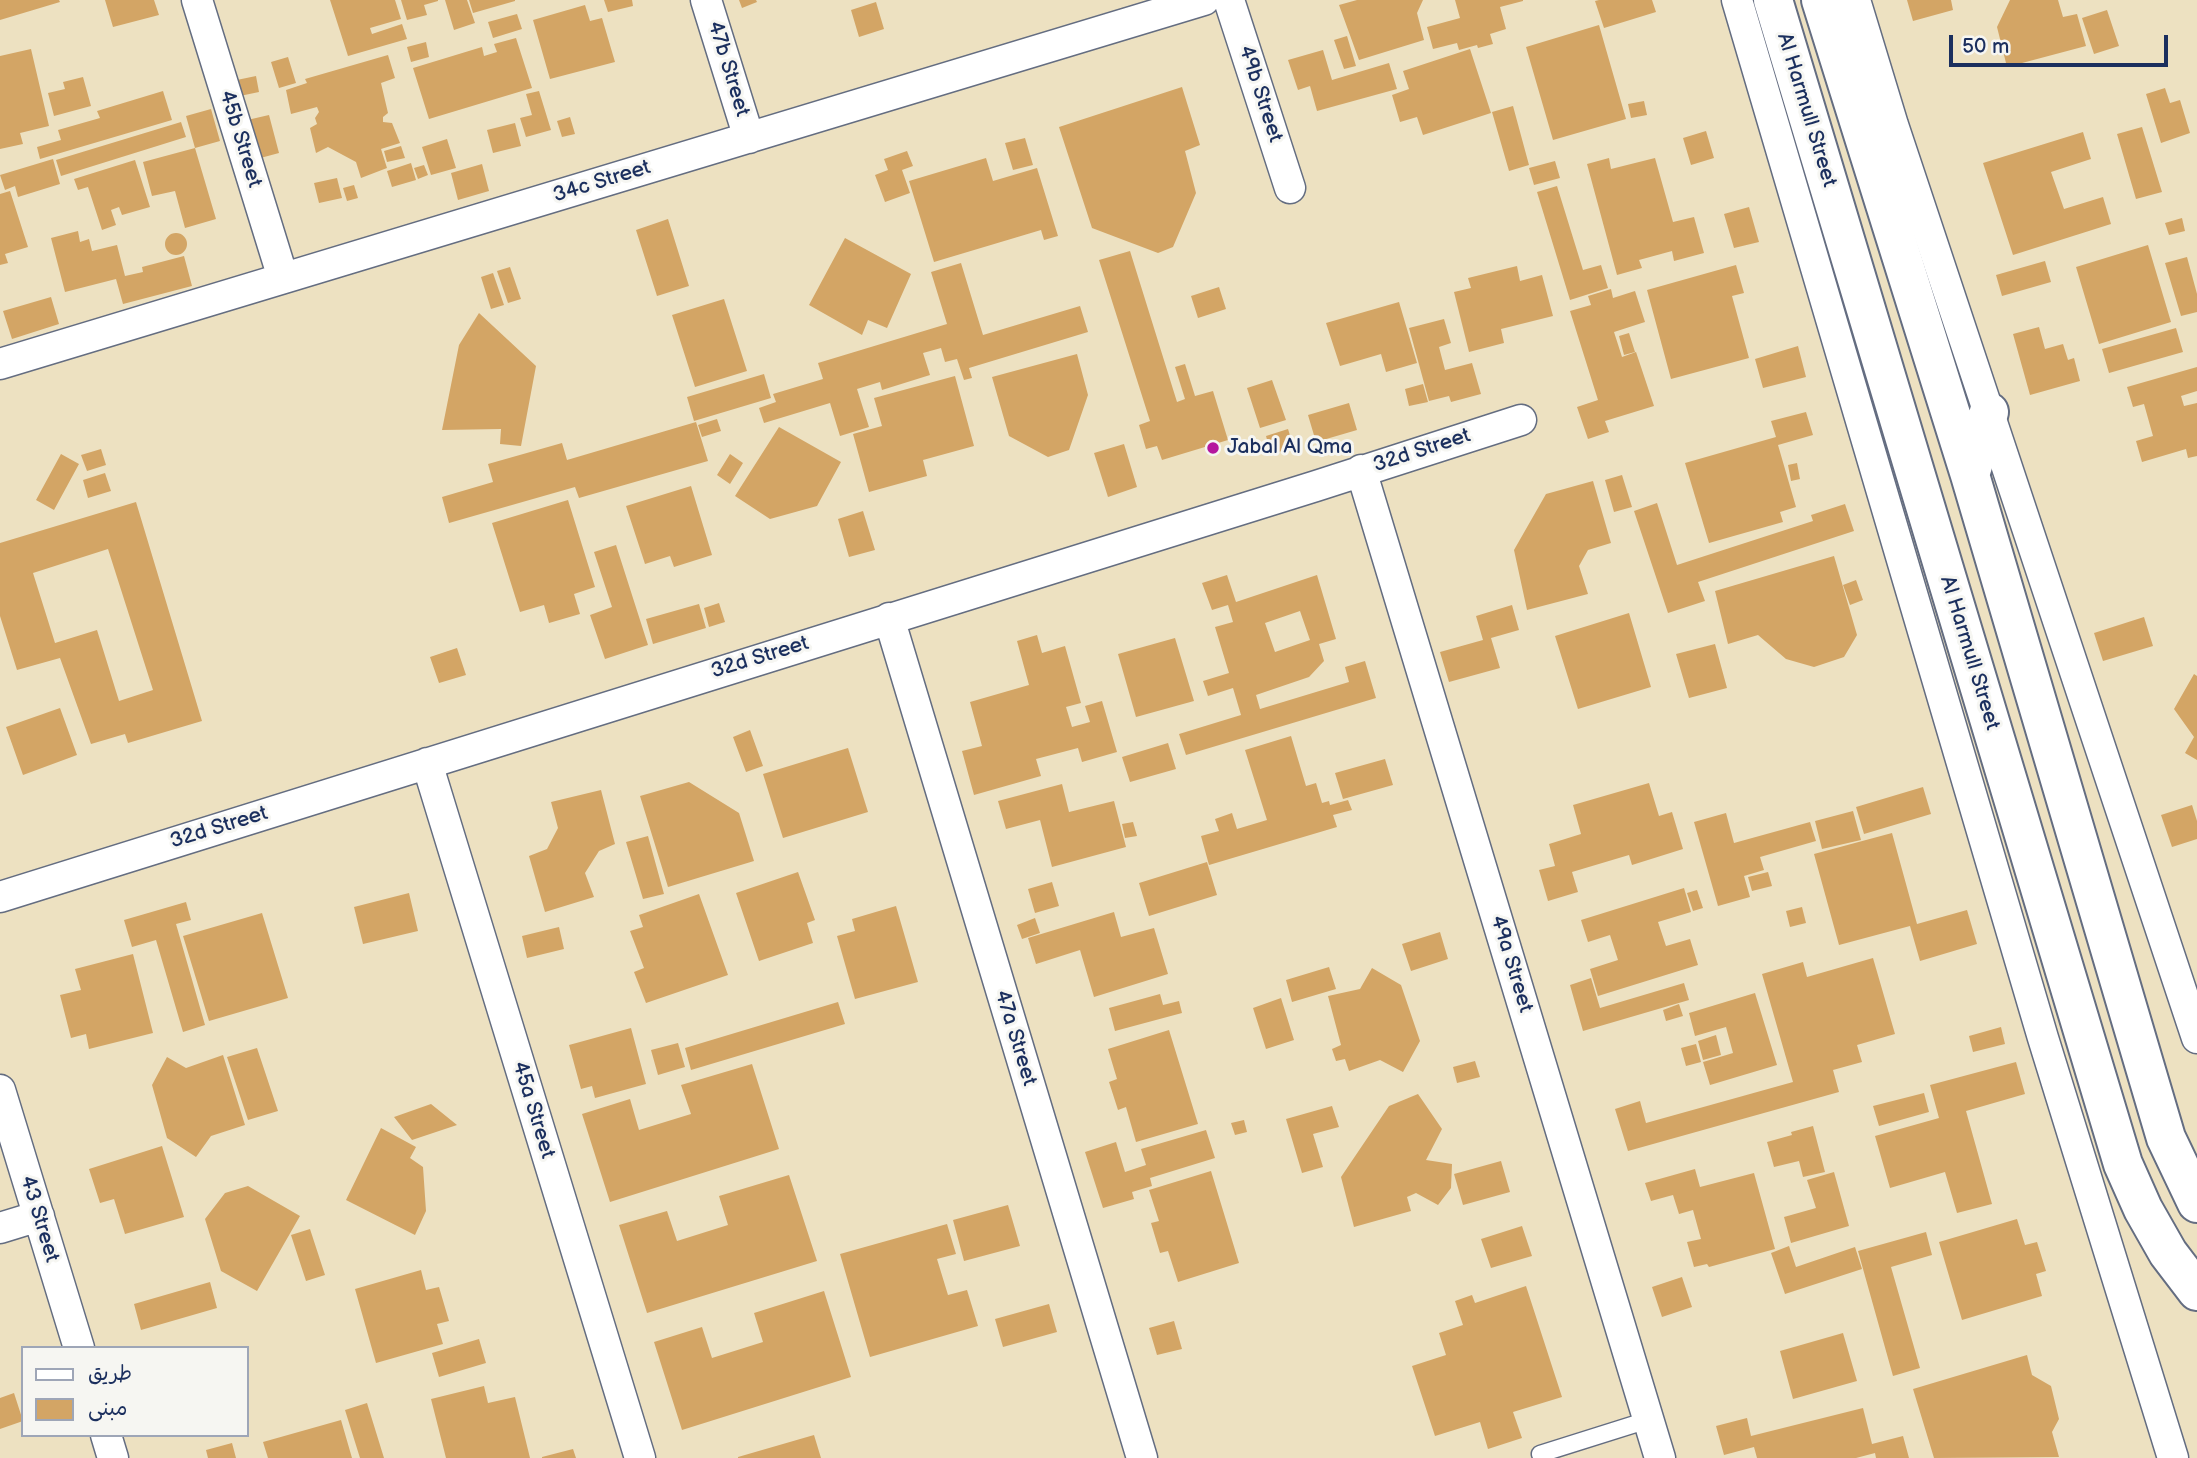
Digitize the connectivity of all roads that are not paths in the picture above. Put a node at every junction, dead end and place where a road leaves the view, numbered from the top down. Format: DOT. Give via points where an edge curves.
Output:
graph roads {
  1 [pos="197,0"];
  2 [pos="706,0"];
  3 [pos="1204,0"];
  4 [pos="1229,0"];
  5 [pos="1737,0"];
  6 [pos="1773,0"];
  7 [pos="1821,0"];
  8 [pos="1855,0"];
  9 [pos="749,138"];
  10 [pos="1290,188"];
  11 [pos="283,278"];
  12 [pos="0,365"];
  13 [pos="1989,412"];
  14 [pos="1521,420"];
  15 [pos="1361,470"];
  16 [pos="1970,475"];
  17 [pos="889,618"];
  18 [pos="427,763"];
  19 [pos="0,897"];
  20 [pos="2197,1038"];
  21 [pos="0,1090"];
  22 [pos="2166,1138"];
  23 [pos="2197,1172"];
  24 [pos="2197,1203"];
  25 [pos="38,1216"];
  26 [pos="0,1228"];
  27 [pos="2168,1253"];
  28 [pos="2197,1291"];
  29 [pos="2197,1315"];
  30 [pos="78,1346"];
  31 [pos="1648,1420"];
  32 [pos="107,1437"];
  33 [pos="1540,1454"];
  34 [pos="113,1458"];
  35 [pos="640,1458"];
  36 [pos="1142,1458"];
  37 [pos="1660,1458"];
  38 [pos="2173,1458"];
  1 -- 11 [label="street, 45b Street"];
  2 -- 9 [label="street, 47b Street"];
  3 -- 9 [label="street, 34c Street"];
  4 -- 10 [label="street, 49b Street"];
  5 -- 38 [label="street" via="2039,1025"];
  6 -- 27 [label="street, Al Harmull Street" via="2107,1116 2143,1209"];
  7 -- 16 [label="street"];
  8 -- 13 [label="street"];
  9 -- 11 [label="street, 34c Street"];
  11 -- 12 [label="street, 34c Street"];
  13 -- 16 [label="street"];
  13 -- 20 [label="street"];
  14 -- 15 [label="street, 32d Street"];
  15 -- 17 [label="street, 32d Street"];
  15 -- 31 [label="street, 49a Street"];
  16 -- 22 [label="street"];
  17 -- 18 [label="street, 32d Street"];
  17 -- 36 [label="street, 47a Street"];
  18 -- 19 [label="street, 32d Street"];
  18 -- 35 [label="street, 45a Street"];
  21 -- 25 [label="street, 43 Street"];
  22 -- 23 [label="street"];
  22 -- 24 [label="street"];
  25 -- 26 [label="street"];
  25 -- 30 [label="street, 43 Street"];
  27 -- 28 [label="street, Al Harmull Street"];
  27 -- 29 [label="street"];
  31 -- 33 [label="lane"];
  31 -- 37 [label="street, 49a Street"];
  32 -- 34 [label="street"];
}
